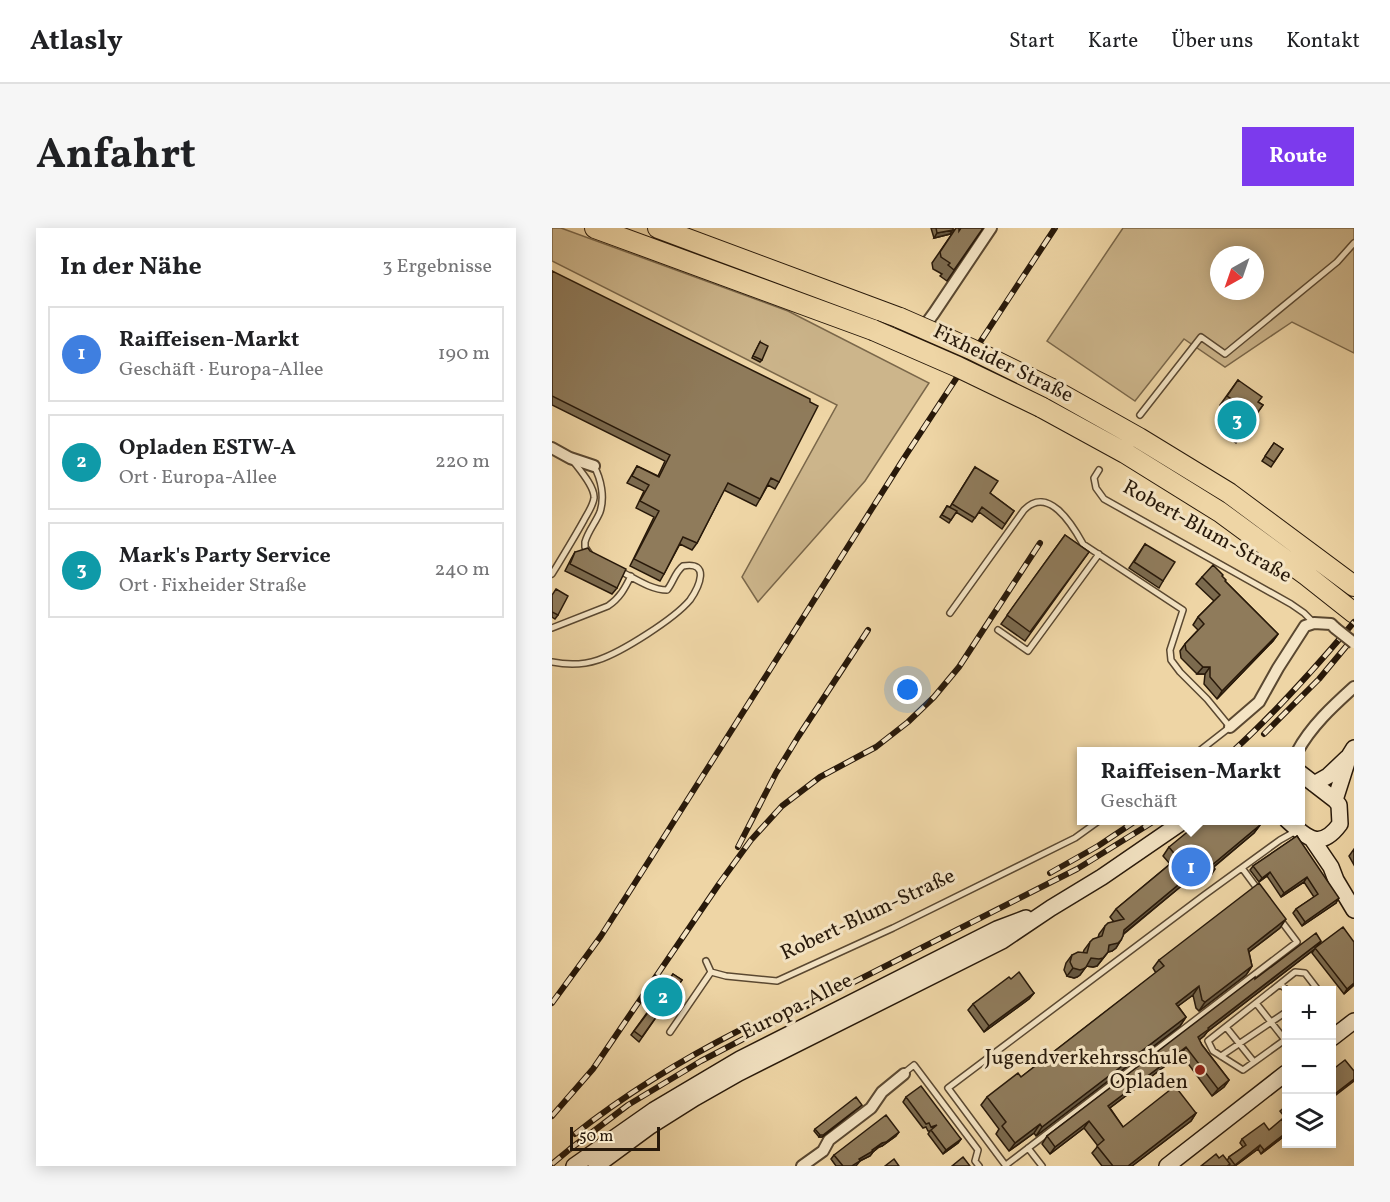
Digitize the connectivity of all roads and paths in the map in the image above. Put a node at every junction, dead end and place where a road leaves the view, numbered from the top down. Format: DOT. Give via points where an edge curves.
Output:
graph roads {
  1 [pos="595,228"];
  2 [pos="658,228"];
  3 [pos="991,228"];
  4 [pos="1354,243"];
  5 [pos="915,339"];
  6 [pos="1140,415"];
  7 [pos="552,448"];
  8 [pos="570,458"];
  9 [pos="594,466"];
  10 [pos="1099,470"];
  11 [pos="1099,555"];
  12 [pos="592,556"];
  13 [pos="612,566"];
  14 [pos="552,574"];
  15 [pos="631,576"];
  16 [pos="1354,586"];
  17 [pos="1353,612"];
  18 [pos="950,613"];
  19 [pos="1314,623"];
  20 [pos="552,628"];
  21 [pos="998,630"];
  22 [pos="1354,643"];
  23 [pos="552,663"];
  24 [pos="1354,687"];
  25 [pos="1230,727"];
  26 [pos="1204,747"];
  27 [pos="1300,747"];
  28 [pos="1352,752"];
  29 [pos="1305,777"];
  30 [pos="1314,784"];
  31 [pos="1335,800"];
  32 [pos="1093,825"];
  33 [pos="1178,825"];
  34 [pos="1292,825"];
  35 [pos="1330,836"];
  36 [pos="1312,839"];
  37 [pos="1331,867"];
  38 [pos="1242,868"];
  39 [pos="1262,896"];
  40 [pos="1051,908"];
  41 [pos="1354,910"];
  42 [pos="1276,914"];
  43 [pos="706,961"];
  44 [pos="711,972"];
  45 [pos="1280,984"];
  46 [pos="1282,986"];
  47 [pos="1315,986"];
  48 [pos="1256,1003"];
  49 [pos="1282,1015"];
  50 [pos="1271,1022"];
  51 [pos="1353,1025"];
  52 [pos="1226,1027"];
  53 [pos="670,1032"];
  54 [pos="1282,1035"];
  55 [pos="1336,1036"];
  56 [pos="1282,1043"];
  57 [pos="1239,1044"];
  58 [pos="1221,1056"];
  59 [pos="1254,1062"];
  60 [pos="904,1074"];
  61 [pos="1282,1077"];
  62 [pos="1028,1148"];
  63 [pos="574,1166"];
  64 [pos="596,1166"];
  65 [pos="802,1166"];
  66 [pos="979,1166"];
  67 [pos="1006,1166"];
  68 [pos="1042,1166"];
  69 [pos="1167,1166"];
  1 -- 17 [label="highway, Fixheider Straße, bridge" via="873,330 1041,407 1220,512"];
  2 -- 16 [label="highway, Fixheider Straße, bridge" via="900,318 1052,388 1229,493"];
  3 -- 5 [label="street"];
  4 -- 6 [label="lane" via="1225,354 1201,337"];
  7 -- 8 [label="street"];
  8 -- 9 [label="street"];
  8 -- 14 [label="lane" via="587,480 594,498"];
  9 -- 12 [label="lane" via="601,483 602,503 585,542 586,551"];
  10 -- 19 [label="lane, Robert-Blum-Straße" via="1094,478 1104,499 1291,604"];
  11 -- 18 [label="lane" via="1083,544 1061,512 1046,502 1029,504"];
  11 -- 21 [label="lane" via="1028,651"];
  11 -- 25 [label="lane" via="1183,610 1170,650 1171,660"];
  13 -- 15 [label="lane"];
  15 -- 20 [label="lane" via="622,594 608,606"];
  15 -- 23 [label="lane" via="663,590 667,590 683,566 698,568 701,577 697,589 678,612 616,653 582,663"];
  19 -- 22 [label="street, Robert-Blum-Straße, bridge" via="1331,624"];
  19 -- 25 [label="street" via="1305,626 1259,702"];
  24 -- 27 [label="street"];
  25 -- 26 [label="lane"];
  28 -- 30 [label="main road"];
  28 -- 31 [label="main road"];
  29 -- 30 [label="main road"];
  30 -- 31 [label="main road"];
  31 -- 35 [label="main road" via="1340,824"];
  32 -- 44 [label="lane, Robert-Blum-Straße" via="1075,838 903,923 777,981"];
  33 -- 40 [label="main road, Europa-Allee"];
  34 -- 36 [label="main road"];
  34 -- 38 [label="lane" via="1280,840"];
  35 -- 36 [label="main road"];
  35 -- 37 [label="main road"];
  36 -- 37 [label="main road"];
  37 -- 41 [label="main road"];
  38 -- 39 [label="lane"];
  38 -- 67 [label="lane" via="948,1088"];
  40 -- 63 [label="main road, Europa-Allee" via="997,929 740,1059 654,1110"];
  40 -- 64 [label="main road, Europa-Allee" via="1002,941 721,1083 649,1127"];
  42 -- 62 [label="lane" via="1297,942"];
  43 -- 44 [label="lane"];
  44 -- 53 [label="lane"];
  45 -- 46 [label="lane"];
  45 -- 47 [label="lane" via="1295,972 1305,973"];
  45 -- 48 [label="lane"];
  48 -- 50 [label="lane"];
  48 -- 52 [label="lane"];
  49 -- 50 [label="lane"];
  50 -- 54 [label="lane"];
  50 -- 57 [label="lane"];
  51 -- 55 [label="main road"];
  52 -- 57 [label="lane"];
  52 -- 58 [label="lane" via="1208,1041"];
  56 -- 59 [label="lane"];
  57 -- 58 [label="lane"];
  57 -- 59 [label="lane"];
  58 -- 59 [label="lane" via="1243,1070"];
  60 -- 65 [label="street" via="882,1092 871,1108"];
  60 -- 66 [label="lane" via="914,1065 978,1150 975,1161"];
  61 -- 69 [label="main road"];
  62 -- 67 [label="lane"];
  62 -- 68 [label="lane"];
}
